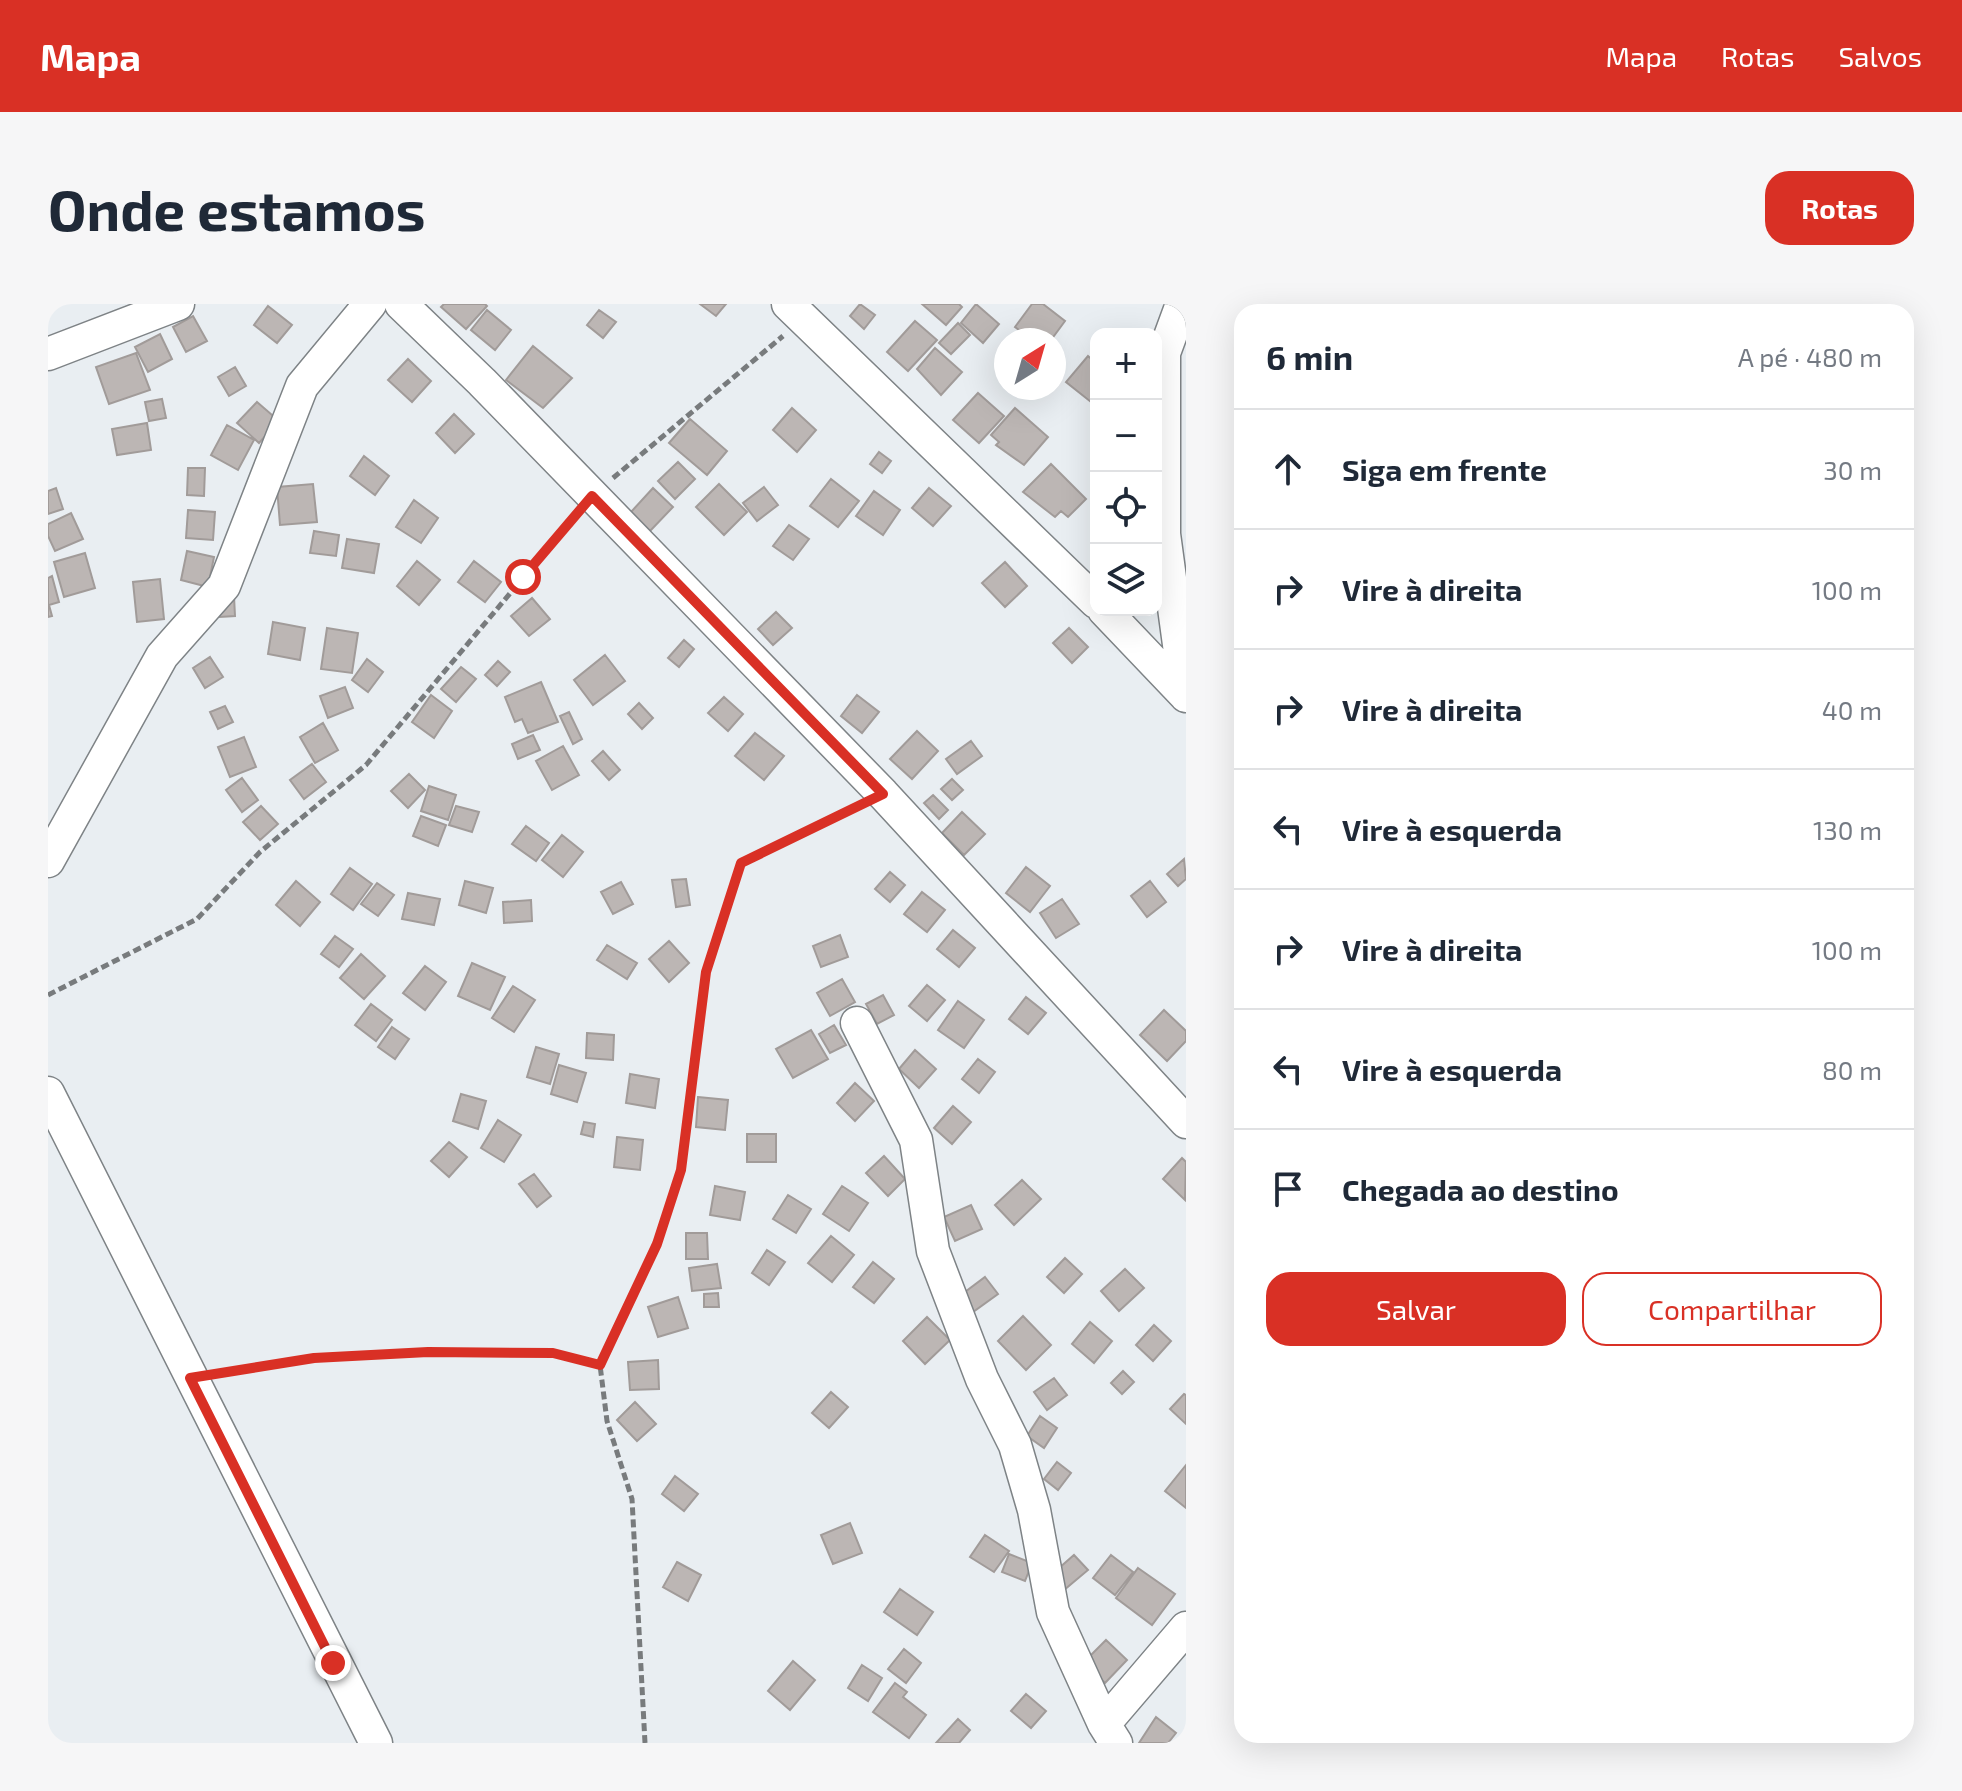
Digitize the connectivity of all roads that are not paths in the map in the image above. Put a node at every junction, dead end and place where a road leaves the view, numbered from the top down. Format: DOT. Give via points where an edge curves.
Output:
graph roads {
  1 [pos="178,304"];
  2 [pos="370,304"];
  3 [pos="401,304"];
  4 [pos="1182,304"];
  5 [pos="795,312"];
  6 [pos="48,354"];
  7 [pos="1090,596"];
  8 [pos="1110,616"];
  9 [pos="1186,696"];
  10 [pos="48,861"];
  11 [pos="857,1023"];
  12 [pos="48,1093"];
  13 [pos="1186,1122"];
  14 [pos="1186,1628"];
  15 [pos="1110,1733"];
  16 [pos="376,1743"];
  1 -- 6 [label="street"];
  2 -- 10 [label="street" via="302,386 224,586 162,656"];
  3 -- 13 [label="street" via="883,794"];
  4 -- 9 [label="street" via="1164,353 1164,534"];
  5 -- 7 [label="street"];
  8 -- 9 [label="street"];
  11 -- 15 [label="street" via="916,1140 933,1251 982,1379 1015,1445 1034,1510 1053,1612"];
  12 -- 16 [label="street"];
  14 -- 15 [label="street"];
}
